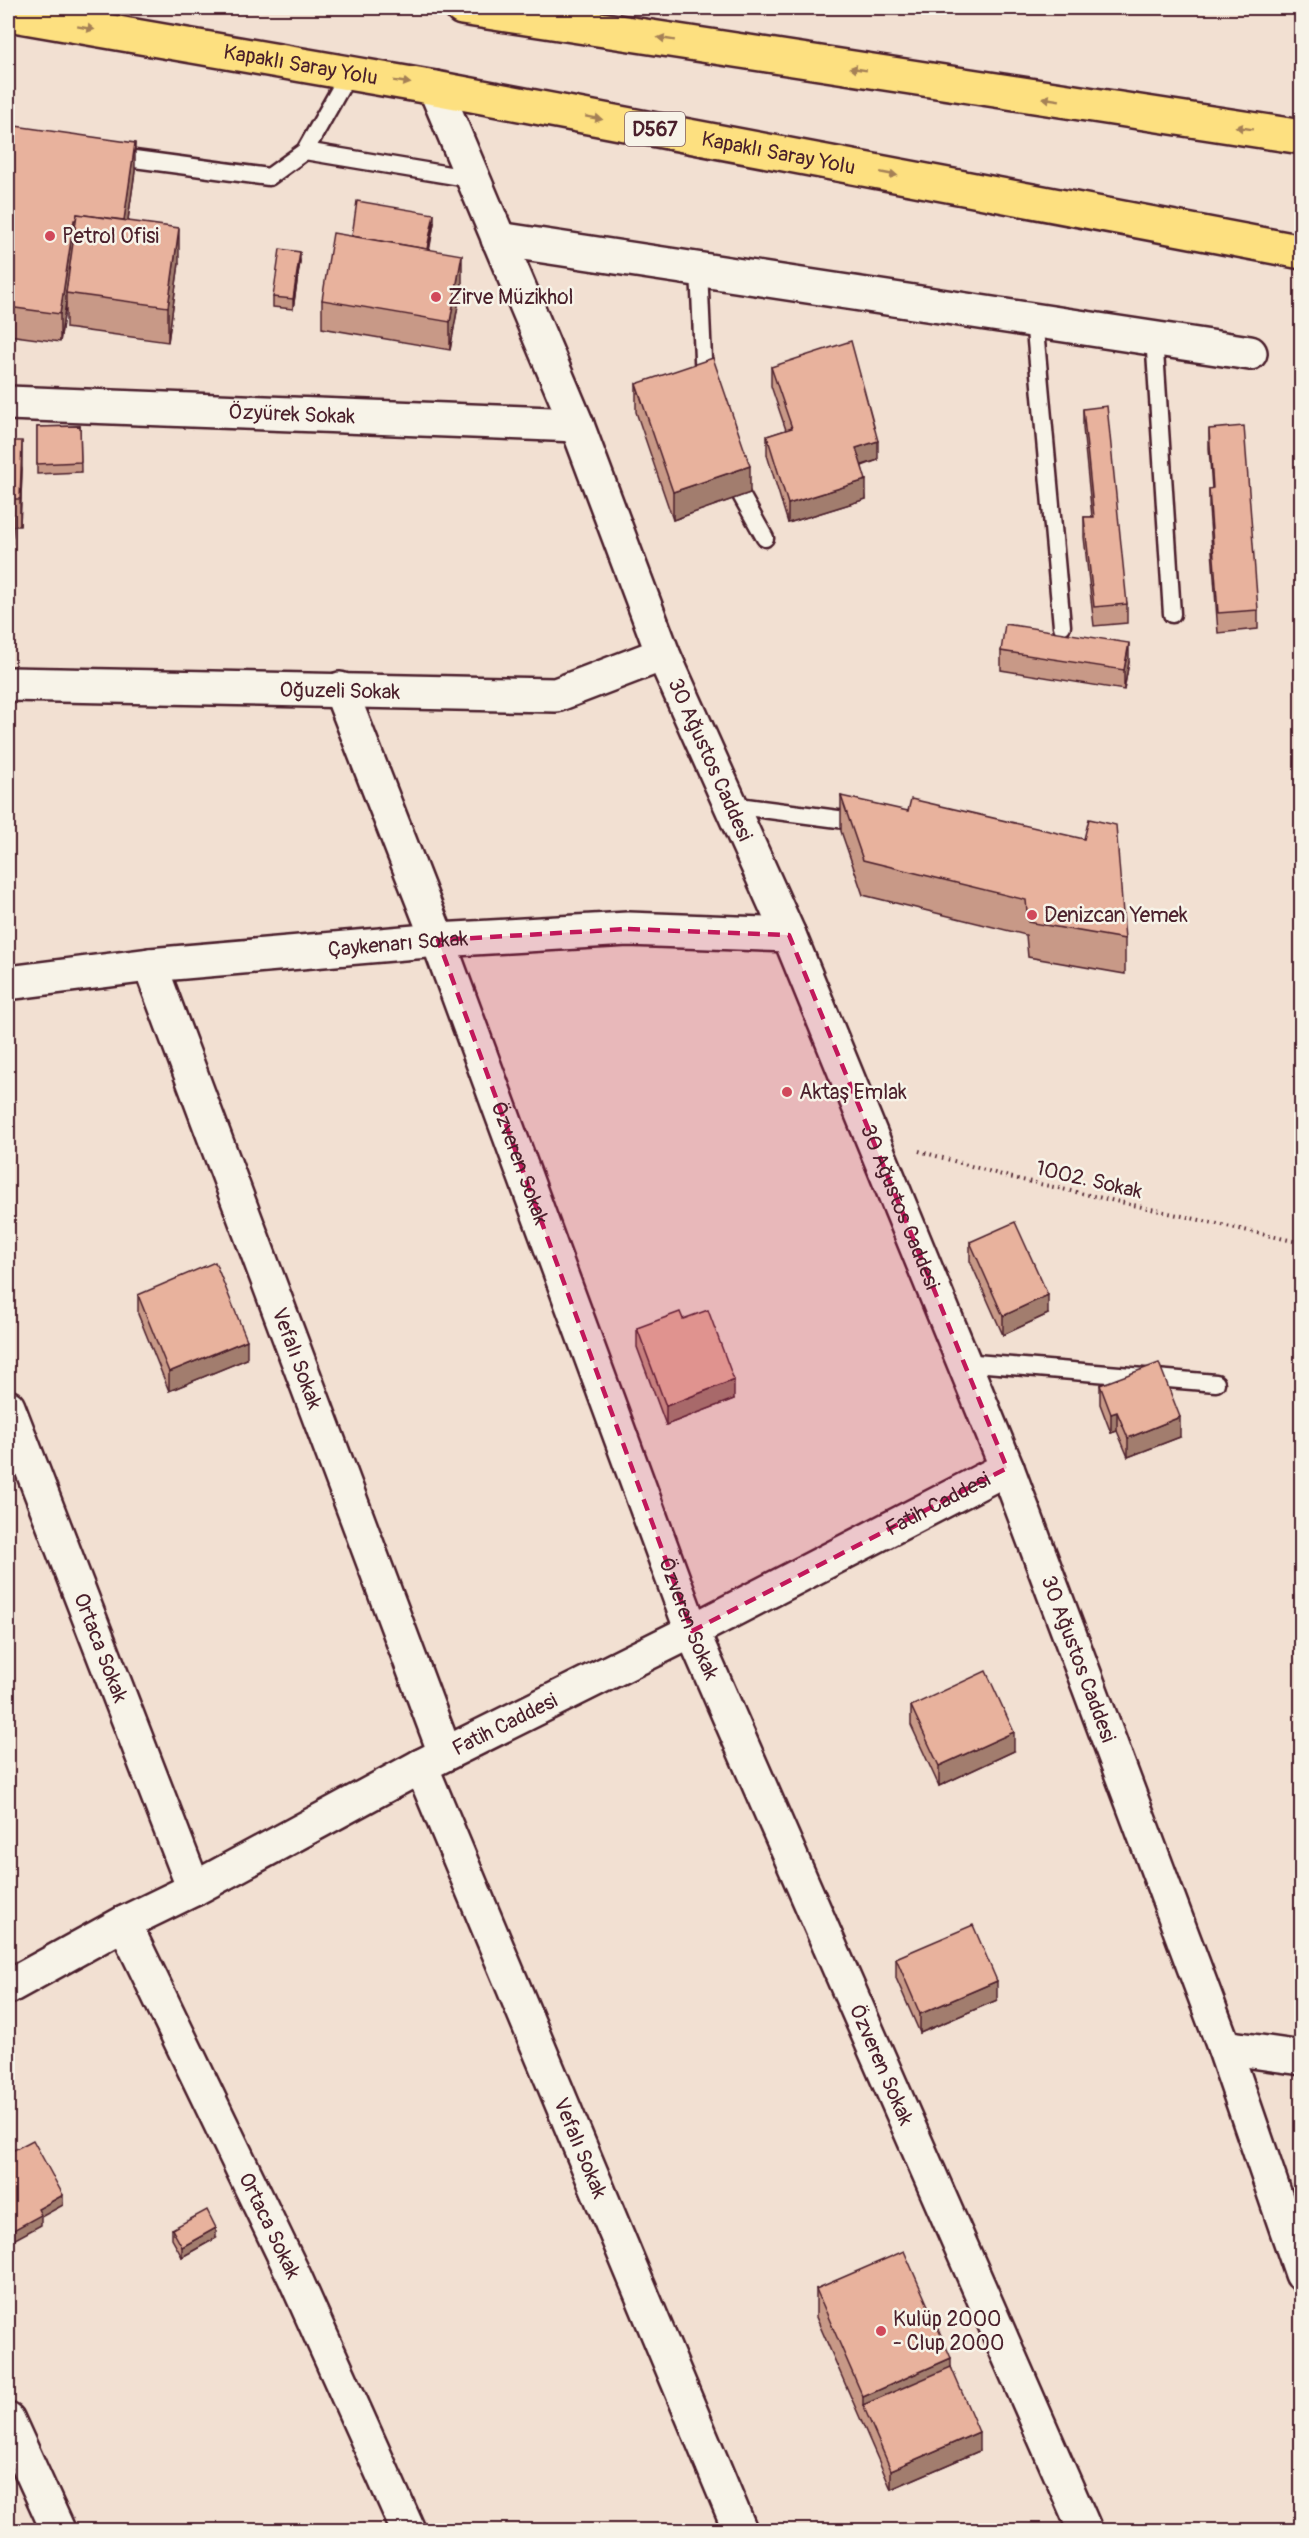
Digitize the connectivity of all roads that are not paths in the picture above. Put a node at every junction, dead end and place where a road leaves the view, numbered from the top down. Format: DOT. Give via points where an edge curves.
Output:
graph roads {
  1 [pos="462,8"];
  2 [pos="8,15"];
  3 [pos="349,73"];
  4 [pos="435,88"];
  5 [pos="1302,137"];
  6 [pos="305,151"];
  7 [pos="91,153"];
  8 [pos="473,179"];
  9 [pos="498,239"];
  10 [pos="1302,252"];
  11 [pos="699,269"];
  12 [pos="1034,319"];
  13 [pos="1154,336"];
  14 [pos="1250,353"];
  15 [pos="705,399"];
  16 [pos="8,403"];
  17 [pos="576,425"];
  18 [pos="724,466"];
  19 [pos="765,538"];
  20 [pos="1172,614"];
  21 [pos="1062,626"];
  22 [pos="663,654"];
  23 [pos="8,684"];
  24 [pos="340,689"];
  25 [pos="731,805"];
  26 [pos="877,824"];
  27 [pos="789,935"];
  28 [pos="438,940"];
  29 [pos="150,965"];
  30 [pos="8,983"];
  31 [pos="963,1362"];
  32 [pos="1216,1383"];
  33 [pos="8,1407"];
  34 [pos="1007,1468"];
  35 [pos="692,1631"];
  36 [pos="433,1759"];
  37 [pos="194,1889"];
  38 [pos="124,1923"];
  39 [pos="8,1987"];
  40 [pos="1224,2047"];
  41 [pos="1302,2058"];
  42 [pos="1302,2274"];
  43 [pos="8,2420"];
  44 [pos="58,2530"];
  45 [pos="408,2530"];
  46 [pos="740,2530"];
  47 [pos="1085,2530"];
  5 -- 1 [label="highway, one-way"];
  2 -- 3 [label="highway, Kapaklı Saray Yolu / D567, one-way"];
  3 -- 4 [label="highway, Kapaklı Saray Yolu / D567, one-way"];
  3 -- 6 [label="lane"];
  4 -- 8 [label="street, 30 Ağustos Caddesi"];
  4 -- 10 [label="highway, Kapaklı Saray Yolu / D567, one-way"];
  6 -- 7 [label="lane" via="269,177"];
  6 -- 8 [label="lane"];
  8 -- 9 [label="street, 30 Ağustos Caddesi"];
  9 -- 11 [label="street"];
  9 -- 17 [label="street, 30 Ağustos Caddesi"];
  11 -- 12 [label="street"];
  11 -- 15 [label="lane"];
  12 -- 13 [label="street"];
  12 -- 21 [label="lane"];
  13 -- 14 [label="street"];
  13 -- 20 [label="lane"];
  16 -- 17 [label="street, Özyürek Sokak"];
  17 -- 22 [label="street, 30 Ağustos Caddesi"];
  18 -- 19 [label="lane"];
  22 -- 24 [label="street, Oğuzeli Sokak" via="556,695"];
  22 -- 25 [label="street, 30 Ağustos Caddesi"];
  23 -- 24 [label="street, Oğuzeli Sokak"];
  24 -- 28 [label="street, Özveren Sokak"];
  25 -- 26 [label="lane"];
  25 -- 27 [label="street, 30 Ağustos Caddesi"];
  27 -- 28 [label="street, Çaykenarı Sokak" via="628,929"];
  27 -- 31 [label="street, 30 Ağustos Caddesi"];
  28 -- 29 [label="street, Çaykenarı Sokak"];
  28 -- 35 [label="street, Özveren Sokak"];
  29 -- 30 [label="street, Çaykenarı Sokak"];
  29 -- 36 [label="street, Vefalı Sokak"];
  31 -- 32 [label="lane"];
  31 -- 34 [label="street, 30 Ağustos Caddesi"];
  33 -- 37 [label="street, Ortaca Sokak"];
  34 -- 35 [label="street, Fatih Caddesi"];
  34 -- 40 [label="street, 30 Ağustos Caddesi"];
  35 -- 36 [label="street, Fatih Caddesi"];
  35 -- 47 [label="street, Özveren Sokak"];
  36 -- 37 [label="street, Fatih Caddesi"];
  36 -- 46 [label="street, Vefalı Sokak"];
  37 -- 38 [label="street, Fatih Caddesi"];
  38 -- 39 [label="street, Fatih Caddesi"];
  38 -- 45 [label="street, Ortaca Sokak" via="295,2278"];
  40 -- 41 [label="street"];
  40 -- 42 [label="street, 30 Ağustos Caddesi"];
  43 -- 44 [label="street"];
}
